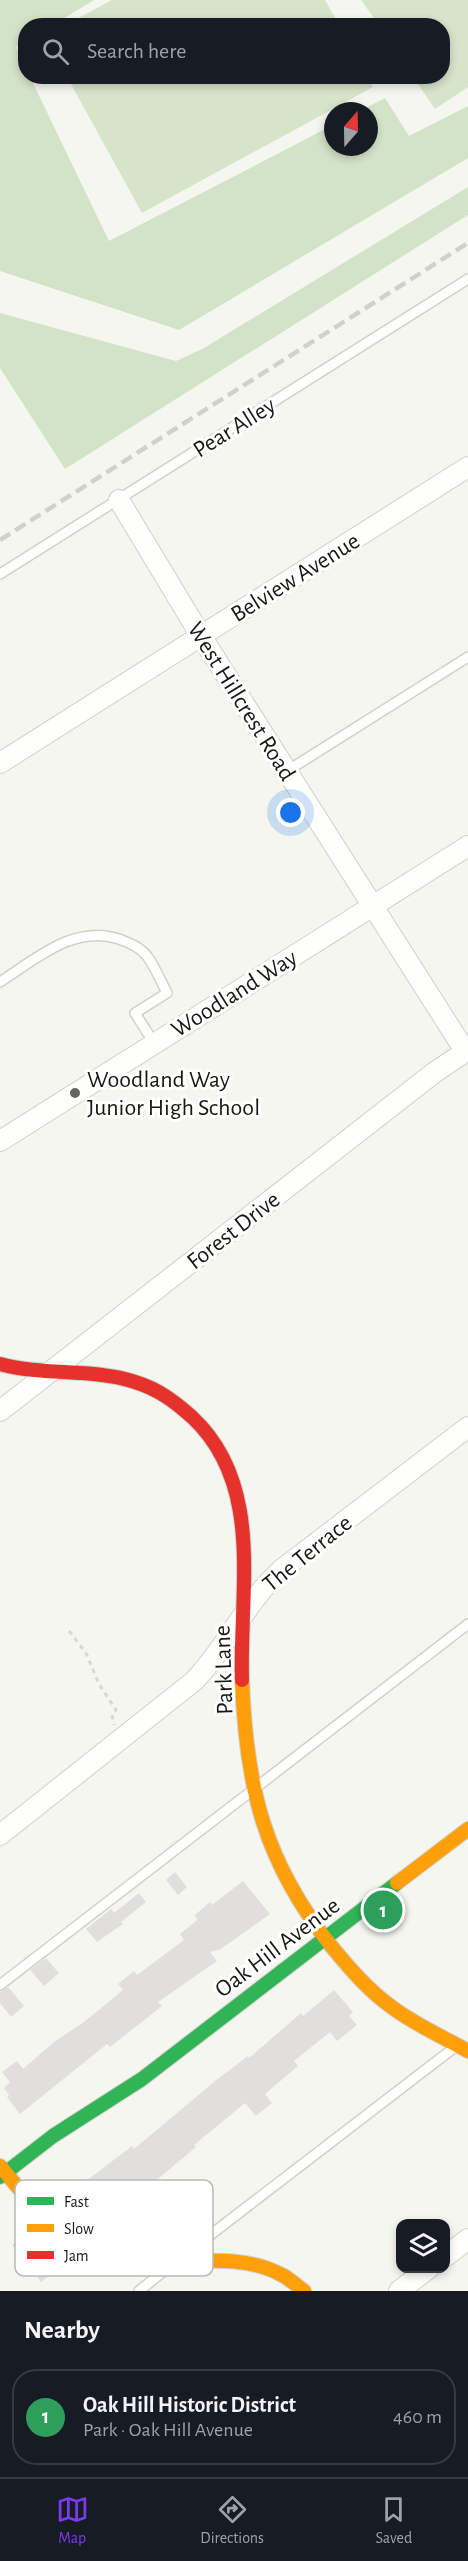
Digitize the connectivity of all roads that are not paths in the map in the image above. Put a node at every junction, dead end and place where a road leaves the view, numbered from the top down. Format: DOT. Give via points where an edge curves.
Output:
graph roads {
  1 [pos="468,279"];
  2 [pos="468,467"];
  3 [pos="118,500"];
  4 [pos="0,574"];
  5 [pos="201,636"];
  6 [pos="468,657"];
  7 [pos="0,763"];
  8 [pos="287,771"];
  9 [pos="468,846"];
  10 [pos="373,907"];
  11 [pos="0,982"];
  12 [pos="154,1043"];
  13 [pos="467,1051"];
  14 [pos="0,1141"];
  15 [pos="0,1364"];
  16 [pos="51,1372"];
  17 [pos="0,1411"];
  18 [pos="468,1427"];
  19 [pos="243,1613"];
  20 [pos="468,1624"];
  21 [pos="255,1788"];
  22 [pos="468,1829"];
  23 [pos="0,1835"];
  24 [pos="326,1938"];
  25 [pos="0,1985"];
  26 [pos="464,2044"];
  27 [pos="142,2079"];
  28 [pos="82,2134"];
  29 [pos="2,2172"];
  30 [pos="15,2185"];
  31 [pos="213,2234"];
  32 [pos="468,2239"];
  33 [pos="450,2253"];
  34 [pos="213,2261"];
  35 [pos="422,2273"];
  36 [pos="158,2276"];
  37 [pos="139,2291"];
  38 [pos="304,2291"];
  39 [pos="399,2291"];
  1 -- 3 [label="lane, Pear Alley"];
  2 -- 5 [label="street, Belview Avenue"];
  3 -- 4 [label="lane, Pear Alley"];
  3 -- 5 [label="street, West Hillcrest Road"];
  5 -- 7 [label="street, Belview Avenue"];
  5 -- 8 [label="street, West Hillcrest Road"];
  6 -- 8 [label="lane"];
  8 -- 10 [label="street, West Hillcrest Road"];
  9 -- 10 [label="street, Woodland Way"];
  10 -- 12 [label="street, Woodland Way"];
  10 -- 13 [label="street, West Hillcrest Road"];
  11 -- 12 [label="lane" via="70,939 109,936 133,944 146,955 167,993 135,1013"];
  12 -- 14 [label="street, Woodland Way"];
  13 -- 16 [label="street, Forest Drive"];
  15 -- 16 [label="street, Park Lane"];
  16 -- 17 [label="street, Forest Drive"];
  16 -- 19 [label="street, Park Lane" via="99,1374 154,1390 201,1425 222,1453 236,1484 244,1520"];
  18 -- 19 [label="street, The Terrace" via="282,1570"];
  19 -- 21 [label="street, Park Lane" via="243,1678"];
  19 -- 23 [label="street, The Terrace" via="206,1669 171,1702"];
  20 -- 21 [label="lane"];
  21 -- 24 [label="street, Park Lane" via="279,1868"];
  21 -- 25 [label="lane"];
  22 -- 24 [label="street, Oak Hill Avenue"];
  24 -- 26 [label="street, Park Lane" via="353,1974 407,2019"];
  24 -- 27 [label="street, Oak Hill Avenue"];
  26 -- 31 [label="lane"];
  27 -- 28 [label="street, Oak Hill Avenue"];
  27 -- 29 [label="street, Oak Hill Avenue"];
  29 -- 30 [label="street"];
  32 -- 33 [label="street"];
  34 -- 38 [label="street" via="258,2267"];
  35 -- 39 [label="street"];
  36 -- 37 [label="lane"];
}
